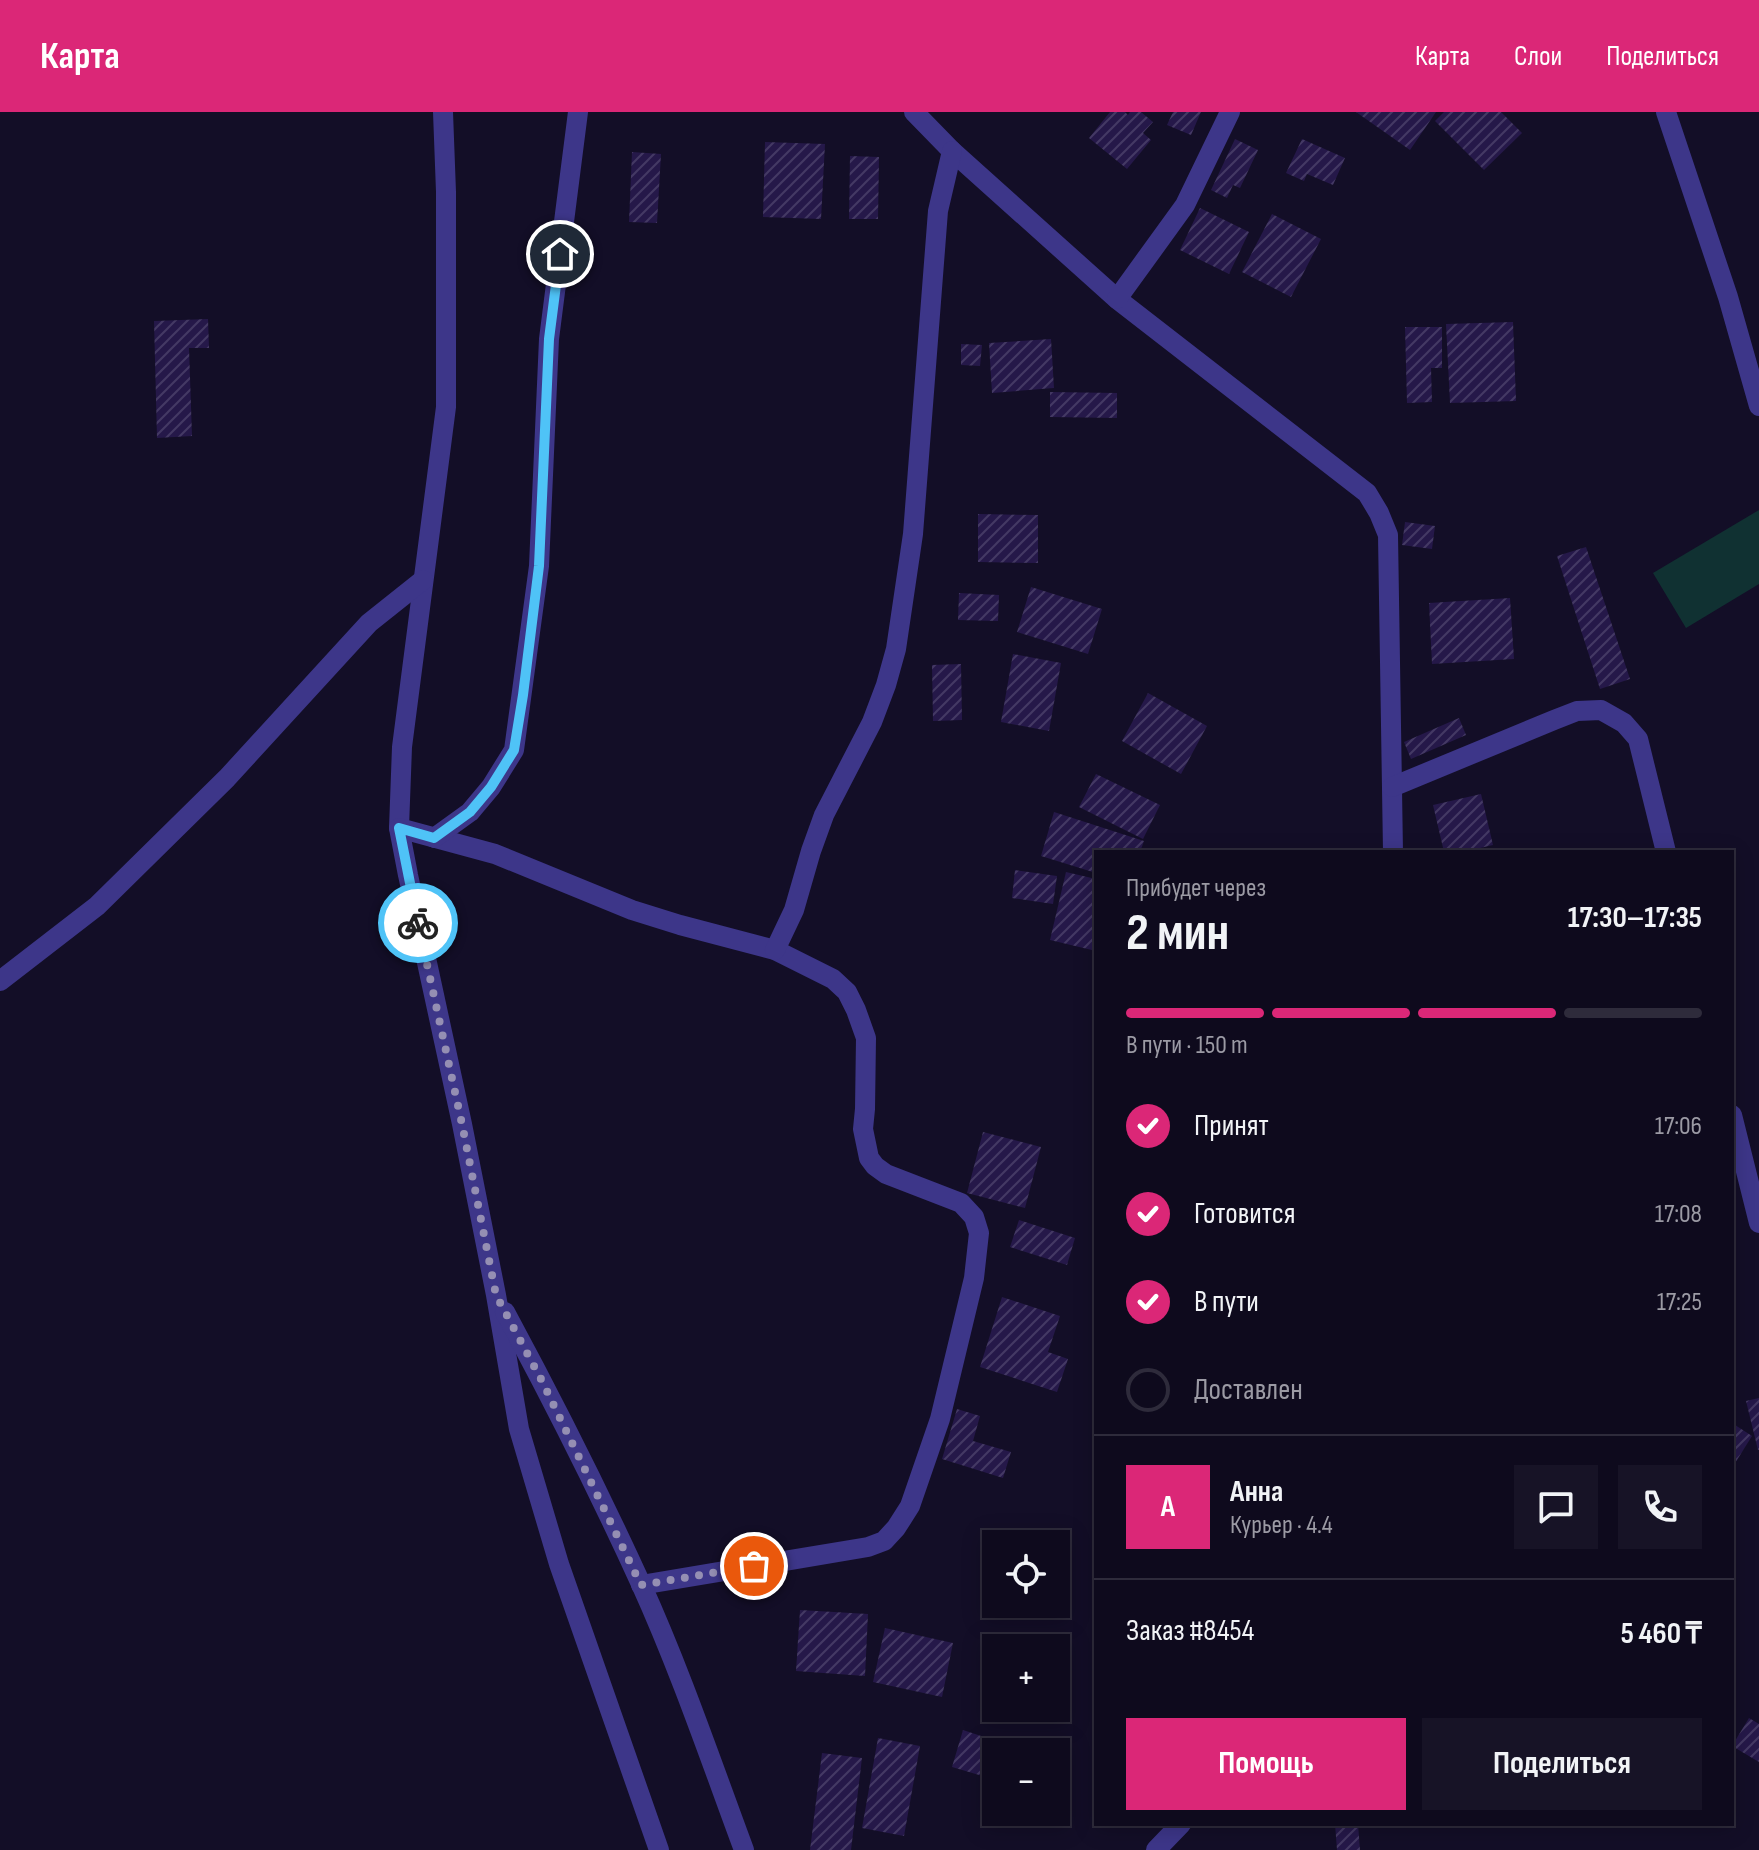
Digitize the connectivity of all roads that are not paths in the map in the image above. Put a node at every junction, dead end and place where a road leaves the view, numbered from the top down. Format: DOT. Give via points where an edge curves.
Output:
graph roads {
  1 [pos="443,112"];
  2 [pos="578,112"];
  3 [pos="914,112"];
  4 [pos="1230,112"];
  5 [pos="1666,112"];
  6 [pos="952,151"];
  7 [pos="1117,299"];
  8 [pos="1759,406"];
  9 [pos="423,580"];
  10 [pos="1392,787"];
  11 [pos="399,828"];
  12 [pos="434,838"];
  13 [pos="1393,850"];
  14 [pos="1666,850"];
  15 [pos="775,950"];
  16 [pos="0,981"];
  17 [pos="1734,1123"];
  18 [pos="1759,1223"];
  19 [pos="496,1295"];
  20 [pos="641,1585"];
  21 [pos="1179,1826"];
  22 [pos="659,1850"];
  23 [pos="744,1850"];
  24 [pos="1156,1850"];
  1 -- 9 [label="street" via="446,407"];
  2 -- 12 [label="street" via="549,339 539,566 514,750 470,812"];
  3 -- 6 [label="street"];
  4 -- 7 [label="street" via="1185,205"];
  5 -- 8 [label="street"];
  6 -- 7 [label="street"];
  6 -- 15 [label="street" via="938,211 913,534 896,649 872,722 824,815 794,910"];
  7 -- 10 [label="street" via="1367,493 1379,513 1388,535"];
  9 -- 11 [label="street" via="402,747"];
  9 -- 16 [label="street" via="369,623 227,778 97,906"];
  10 -- 13 [label="street"];
  10 -- 14 [label="street" via="1577,711 1601,710 1638,739"];
  11 -- 12 [label="street"];
  11 -- 19 [label="street"];
  12 -- 15 [label="street" via="495,854 632,910"];
  15 -- 20 [label="street" via="833,979 847,992 866,1038 863,1129 869,1158 886,1174 961,1203 974,1217 979,1233 974,1278 940,1419 910,1506 884,1541"];
  17 -- 18 [label="street"];
  19 -- 20 [label="street"];
  19 -- 22 [label="street" via="519,1429 559,1564"];
  20 -- 23 [label="street"];
  21 -- 24 [label="street"];
}
